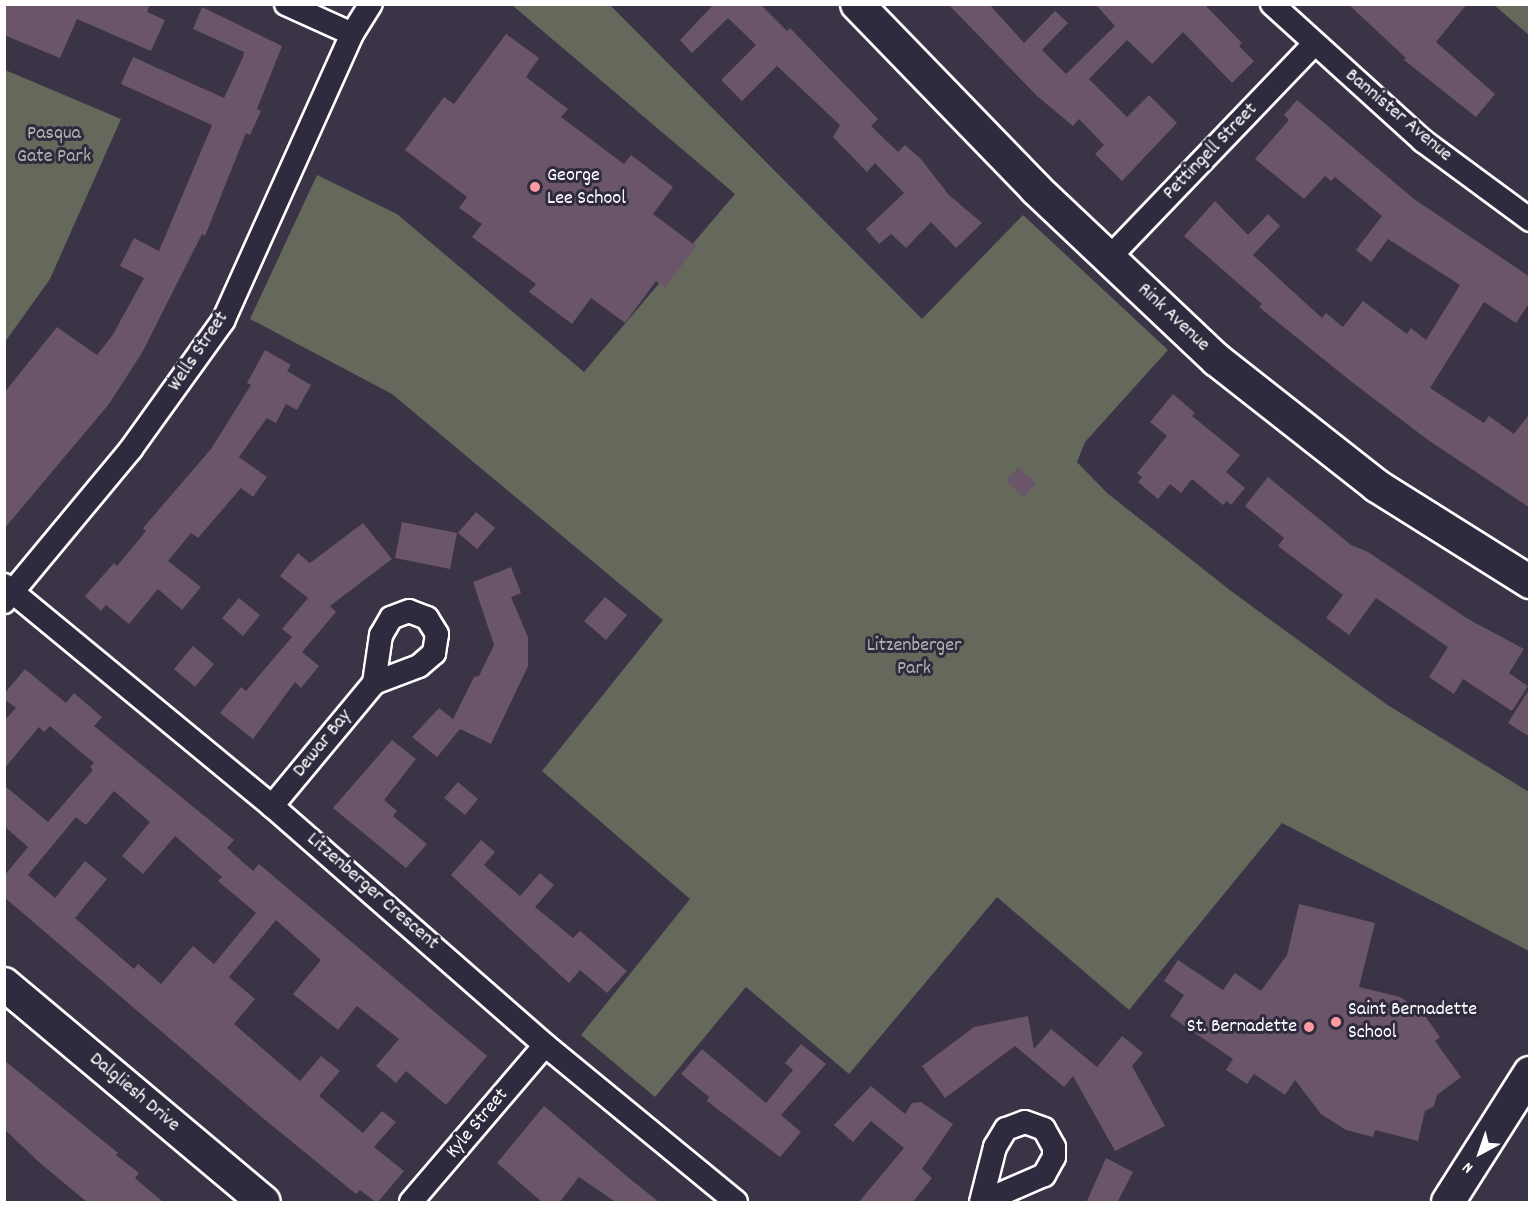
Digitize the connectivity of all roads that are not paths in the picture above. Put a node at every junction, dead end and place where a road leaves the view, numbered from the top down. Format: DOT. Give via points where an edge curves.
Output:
graph roads {
  1 [pos="286,4"];
  2 [pos="371,4"];
  3 [pos="857,4"];
  4 [pos="1272,4"];
  5 [pos="352,34"];
  6 [pos="1313,45"];
  7 [pos="1530,220"];
  8 [pos="1109,258"];
  9 [pos="1530,582"];
  10 [pos="7,593"];
  11 [pos="374,682"];
  12 [pos="272,806"];
  13 [pos="4,984"];
  14 [pos="545,1045"];
  15 [pos="1530,1074"];
  16 [pos="264,1203"];
  17 [pos="411,1203"];
  18 [pos="736,1203"];
  19 [pos="1448,1203"];
  1 -- 5 [label="street"];
  2 -- 5 [label="street, Wells Street"];
  3 -- 8 [label="street, Rink Avenue"];
  4 -- 6 [label="street, Bannister Avenue"];
  5 -- 10 [label="street, Wells Street" via="223,321 131,448"];
  6 -- 7 [label="street, Bannister Avenue" via="1423,141"];
  6 -- 8 [label="street, Pettingell Street"];
  8 -- 9 [label="street, Rink Avenue" via="1217,360 1377,486"];
  10 -- 12 [label="street, Litzenberger Crescent"];
  11 -- 12 [label="street, Dewar Bay"];
  12 -- 14 [label="street, Litzenberger Crescent"];
  13 -- 16 [label="street, Dalgliesh Drive"];
  14 -- 17 [label="street, Kyle Street"];
  14 -- 18 [label="street, Litzenberger Crescent"];
  15 -- 19 [label="street"];
}
